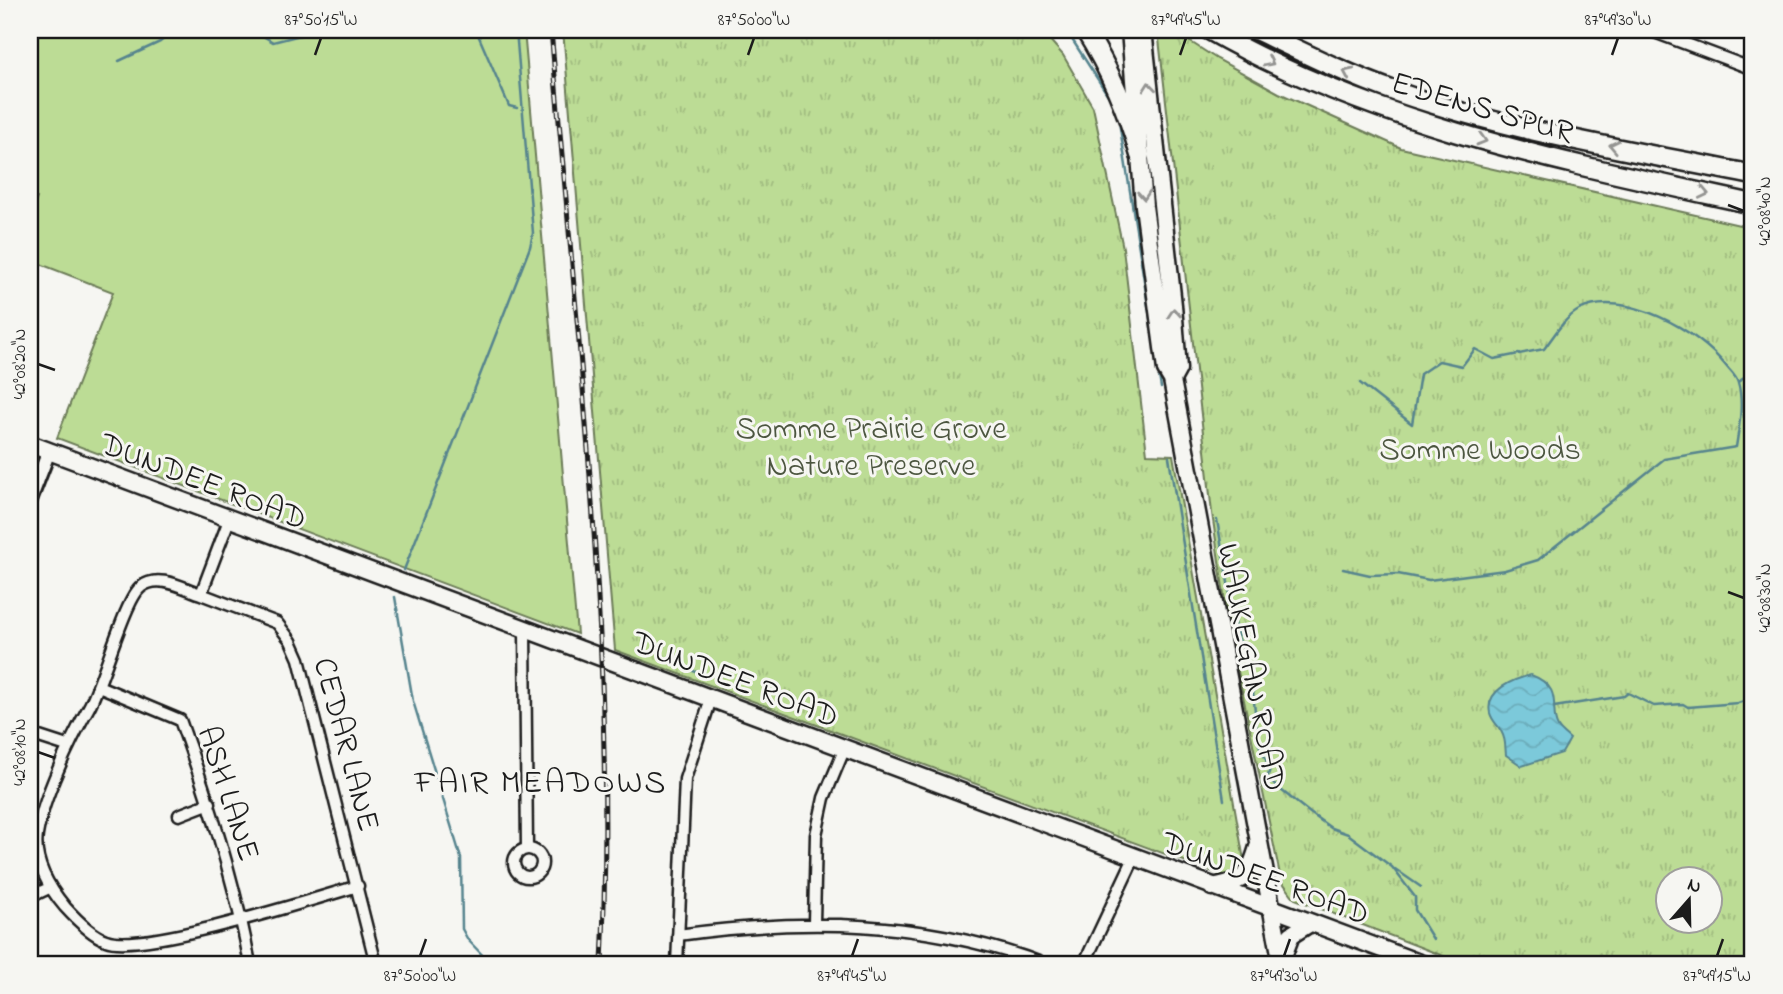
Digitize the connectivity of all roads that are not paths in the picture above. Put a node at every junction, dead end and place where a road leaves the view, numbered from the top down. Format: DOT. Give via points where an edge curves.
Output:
graph roads {
  1 [pos="1085,30"];
  2 [pos="1130,30"];
  3 [pos="1143,30"];
  4 [pos="1209,30"];
  5 [pos="1256,30"];
  6 [pos="1649,30"];
  7 [pos="1753,68"];
  8 [pos="1140,155"];
  9 [pos="1753,175"];
  10 [pos="1753,204"];
  11 [pos="1172,380"];
  12 [pos="30,444"];
  13 [pos="49,451"];
  14 [pos="30,500"];
  15 [pos="229,520"];
  16 [pos="201,594"];
  17 [pos="525,630"];
  18 [pos="101,687"];
  19 [pos="711,699"];
  20 [pos="30,734"];
  21 [pos="67,746"];
  22 [pos="844,750"];
  23 [pos="210,803"];
  24 [pos="179,815"];
  25 [pos="1259,845"];
  26 [pos="527,849"];
  27 [pos="1134,858"];
  28 [pos="358,886"];
  29 [pos="1212,887"];
  30 [pos="49,888"];
  31 [pos="30,897"];
  32 [pos="1271,908"];
  33 [pos="242,920"];
  34 [pos="814,923"];
  35 [pos="1310,923"];
  36 [pos="678,935"];
  37 [pos="1282,963"];
  38 [pos="250,964"];
  39 [pos="376,964"];
  40 [pos="677,964"];
  41 [pos="1044,964"];
  42 [pos="1083,964"];
  43 [pos="1422,964"];
  1 -- 8 [label="highway" via="1119,91"];
  2 -- 8 [label="main road, WAUKEGAN ROAD"];
  11 -- 3 [label="main road, WAUKEGAN ROAD, one-way" via="1178,369 1173,305"];
  4 -- 10 [label="highway, EDENS SPUR, one-way" via="1298,76 1391,114 1495,144"];
  9 -- 5 [label="highway, EDENS SPUR, one-way" via="1571,137 1399,93"];
  6 -- 7 [label="street"];
  8 -- 11 [label="main road, WAUKEGAN ROAD, one-way" via="1166,370"];
  11 -- 25 [label="main road, WAUKEGAN ROAD"];
  12 -- 13 [label="main road, DUNDEE ROAD"];
  13 -- 14 [label="street"];
  13 -- 15 [label="main road, DUNDEE ROAD"];
  15 -- 16 [label="street"];
  15 -- 17 [label="main road, DUNDEE ROAD"];
  16 -- 18 [label="street" via="162,580 142,586 131,599"];
  16 -- 28 [label="street, CEDAR LANE" via="277,623 291,640"];
  17 -- 19 [label="main road, DUNDEE ROAD"];
  17 -- 26 [label="street"];
  18 -- 21 [label="street"];
  18 -- 23 [label="street, ASH LANE" via="180,720"];
  19 -- 22 [label="main road, DUNDEE ROAD"];
  19 -- 36 [label="street" via="685,779"];
  20 -- 21 [label="street"];
  21 -- 30 [label="street" via="37,836"];
  22 -- 27 [label="main road, DUNDEE ROAD"];
  22 -- 34 [label="street" via="824,798 816,835"];
  23 -- 24 [label="street"];
  23 -- 33 [label="street, ASH LANE"];
  25 -- 29 [label="main road" via="1242,881"];
  25 -- 32 [label="main road, WAUKEGAN ROAD"];
  27 -- 29 [label="main road, DUNDEE ROAD"];
  27 -- 42 [label="street"];
  28 -- 33 [label="street"];
  28 -- 39 [label="street, CEDAR LANE"];
  29 -- 32 [label="main road, DUNDEE ROAD"];
  30 -- 31 [label="street"];
  30 -- 33 [label="street" via="74,917 106,941 139,940"];
  32 -- 35 [label="main road, DUNDEE ROAD"];
  32 -- 37 [label="main road, WAUKEGAN ROAD"];
  33 -- 38 [label="street, ASH LANE"];
  34 -- 36 [label="street" via="750,925"];
  34 -- 41 [label="street" via="936,934"];
  35 -- 37 [label="main road" via="1291,934"];
  35 -- 43 [label="main road, DUNDEE ROAD"];
  36 -- 40 [label="street"];
}
